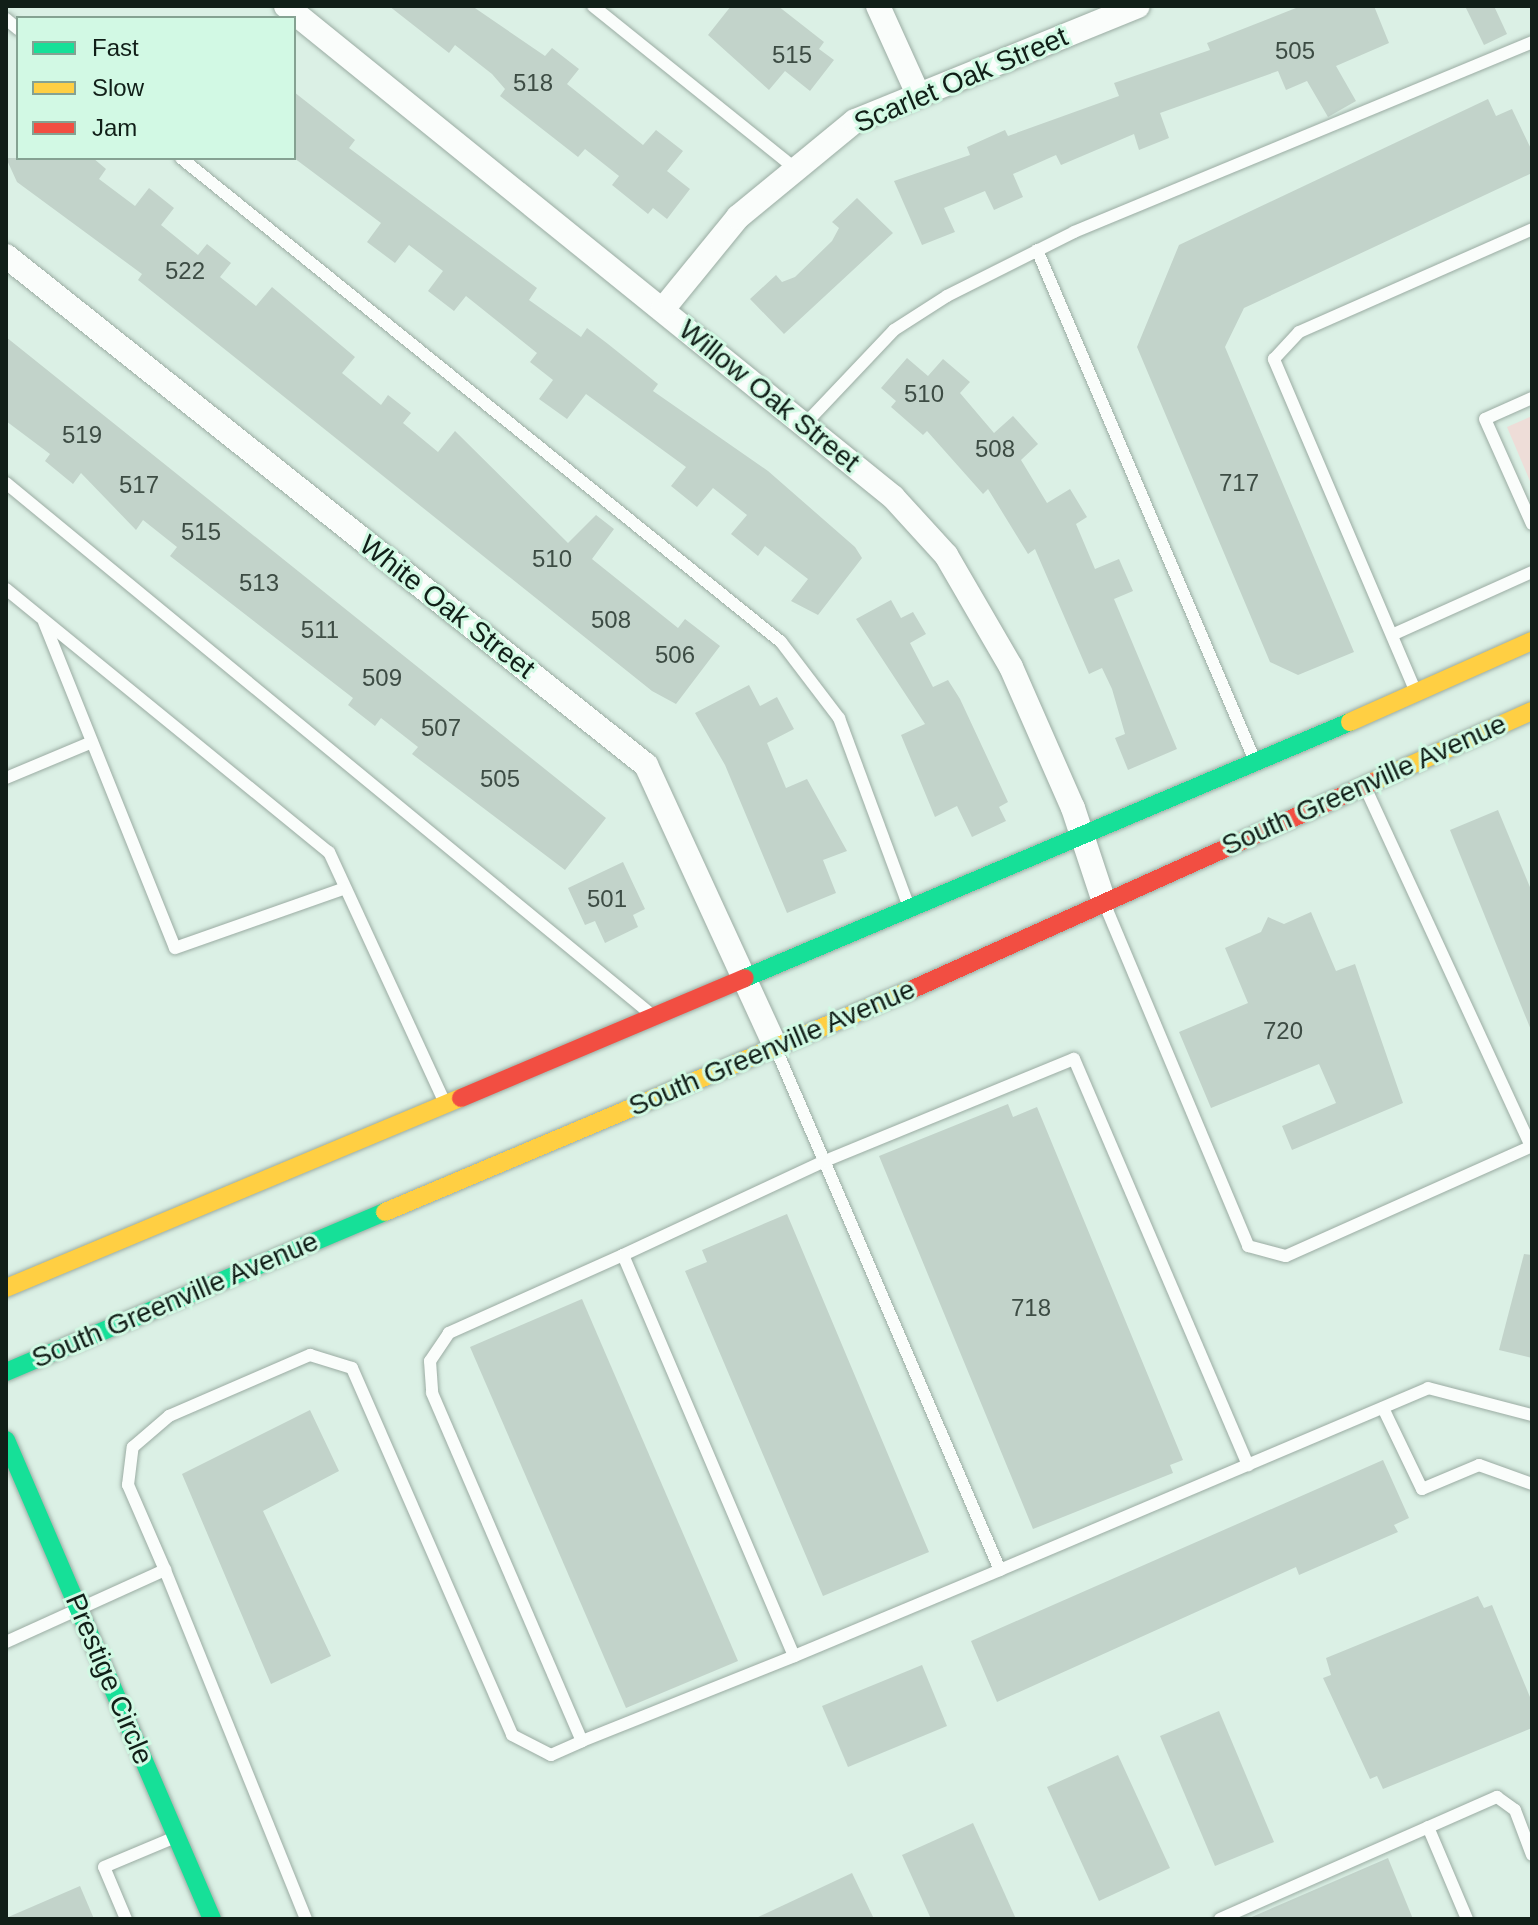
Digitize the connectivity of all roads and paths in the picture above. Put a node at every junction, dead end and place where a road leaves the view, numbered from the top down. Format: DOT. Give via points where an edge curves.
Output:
graph roads {
  1 [pos="286,6"];
  2 [pos="593,6"];
  3 [pos="878,6"];
  4 [pos="1138,6"];
  5 [pos="1532,42"];
  6 [pos="917,92"];
  7 [pos="183,160"];
  8 [pos="793,167"];
  9 [pos="1532,229"];
  10 [pos="1037,250"];
  11 [pos="6,256"];
  12 [pos="663,309"];
  13 [pos="1532,398"];
  14 [pos="804,425"];
  15 [pos="6,483"];
  16 [pos="1532,524"];
  17 [pos="1532,572"];
  18 [pos="6,589"];
  19 [pos="43,619"];
  20 [pos="1394,634"];
  21 [pos="1532,641"];
  22 [pos="1416,693"];
  23 [pos="1532,711"];
  24 [pos="92,742"];
  25 [pos="1256,764"];
  26 [pos="6,778"];
  27 [pos="1363,784"];
  28 [pos="1081,832"];
  29 [pos="345,888"];
  30 [pos="1104,902"];
  31 [pos="908,905"];
  32 [pos="742,974"];
  33 [pos="655,1018"];
  34 [pos="775,1046"];
  35 [pos="446,1103"];
  36 [pos="1532,1146"];
  37 [pos="825,1161"];
  38 [pos="623,1255"];
  39 [pos="6,1288"];
  40 [pos="6,1372"];
  41 [pos="1383,1408"];
  42 [pos="1532,1415"];
  43 [pos="6,1440"];
  44 [pos="1248,1465"];
  45 [pos="1532,1484"];
  46 [pos="165,1570"];
  47 [pos="1000,1570"];
  48 [pos="80,1611"];
  49 [pos="6,1642"];
  50 [pos="794,1656"];
  51 [pos="582,1741"];
  52 [pos="1428,1827"];
  53 [pos="176,1837"];
  54 [pos="1532,1855"];
  55 [pos="126,1919"];
  56 [pos="212,1919"];
  57 [pos="306,1919"];
  58 [pos="1220,1919"];
  59 [pos="1467,1919"];
  1 -- 12 [label="street, Willow Oak Street"];
  2 -- 8 [label="lane"];
  3 -- 6 [label="street"];
  4 -- 6 [label="street, Scarlet Oak Street"];
  5 -- 10 [label="lane"];
  6 -- 8 [label="street, Scarlet Oak Street" via="855,121"];
  7 -- 31 [label="lane" via="781,642 839,718"];
  8 -- 12 [label="street, Scarlet Oak Street" via="738,217"];
  9 -- 20 [label="lane" via="1299,332 1274,359"];
  10 -- 14 [label="lane" via="894,330"];
  10 -- 25 [label="lane"];
  11 -- 32 [label="street, White Oak Street" via="646,765"];
  12 -- 14 [label="street, Willow Oak Street"];
  13 -- 16 [label="lane" via="1485,419"];
  14 -- 28 [label="street, Willow Oak Street" via="893,497 946,555 1011,667"];
  15 -- 33 [label="lane"];
  17 -- 20 [label="lane"];
  18 -- 19 [label="lane"];
  19 -- 24 [label="lane"];
  19 -- 29 [label="lane" via="329,852"];
  20 -- 22 [label="lane"];
  21 -- 22 [label="main road"];
  22 -- 25 [label="main road"];
  23 -- 27 [label="main road, South Greenville Avenue"];
  24 -- 26 [label="lane"];
  24 -- 29 [label="lane" via="175,948"];
  25 -- 28 [label="main road"];
  27 -- 30 [label="main road, South Greenville Avenue"];
  27 -- 36 [label="lane"];
  28 -- 30 [label="street, Willow Oak Street"];
  28 -- 31 [label="main road"];
  29 -- 35 [label="lane"];
  30 -- 34 [label="main road, South Greenville Avenue"];
  30 -- 36 [label="lane" via="1248,1246 1286,1256"];
  31 -- 32 [label="main road"];
  32 -- 33 [label="main road"];
  32 -- 34 [label="street, White Oak Street"];
  33 -- 35 [label="main road"];
  34 -- 37 [label="lane"];
  34 -- 40 [label="main road, South Greenville Avenue"];
  35 -- 39 [label="main road"];
  37 -- 38 [label="lane"];
  37 -- 44 [label="lane" via="1074,1059"];
  37 -- 47 [label="lane"];
  38 -- 50 [label="lane"];
  38 -- 51 [label="lane" via="449,1333 430,1361 432,1393"];
  41 -- 42 [label="lane" via="1428,1388"];
  41 -- 44 [label="lane"];
  41 -- 45 [label="lane" via="1422,1489 1479,1465"];
  43 -- 48 [label="main road, Prestige Circle"];
  44 -- 47 [label="lane"];
  46 -- 48 [label="lane"];
  46 -- 51 [label="lane" via="128,1485 133,1447 169,1416 310,1355 352,1368 512,1735 551,1755"];
  46 -- 57 [label="lane"];
  47 -- 50 [label="lane"];
  48 -- 49 [label="lane"];
  48 -- 53 [label="main road, Prestige Circle"];
  50 -- 51 [label="lane"];
  52 -- 54 [label="lane" via="1497,1797 1515,1810"];
  52 -- 58 [label="lane"];
  52 -- 59 [label="lane"];
  53 -- 55 [label="lane" via="104,1867"];
  53 -- 56 [label="main road, Prestige Circle"];
}
